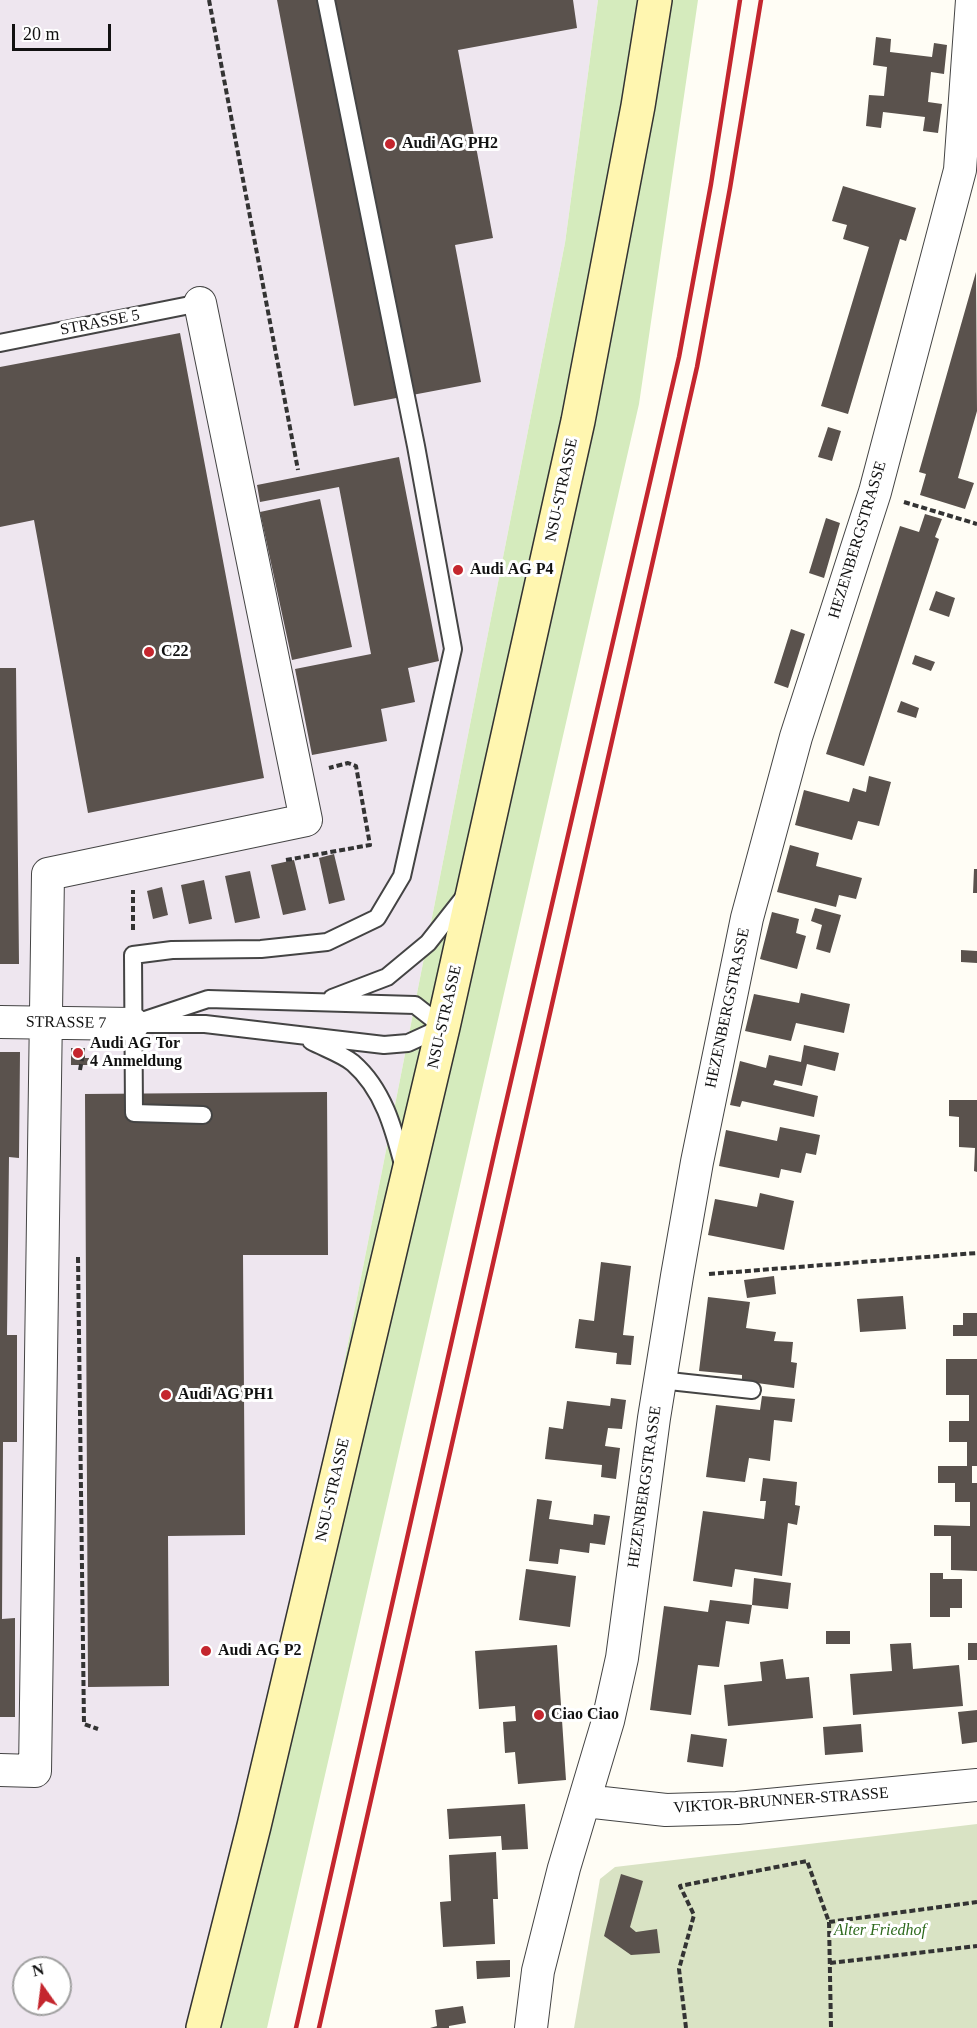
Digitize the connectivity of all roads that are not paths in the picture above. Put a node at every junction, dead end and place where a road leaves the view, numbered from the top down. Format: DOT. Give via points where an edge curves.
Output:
graph roads {
  1 [pos="326,0"];
  2 [pos="655,0"];
  3 [pos="972,0"];
  4 [pos="969,171"];
  5 [pos="200,303"];
  6 [pos="0,343"];
  7 [pos="475,884"];
  8 [pos="319,1002"];
  9 [pos="0,1022"];
  10 [pos="46,1022"];
  11 [pos="133,1024"];
  12 [pos="443,1027"];
  13 [pos="302,1036"];
  14 [pos="203,1115"];
  15 [pos="407,1181"];
  16 [pos="660,1380"];
  17 [pos="752,1390"];
  18 [pos="0,1770"];
  19 [pos="977,1785"];
  20 [pos="585,1801"];
  21 [pos="203,2028"];
  22 [pos="531,2028"];
  1 -- 11 [label="lane" via="453,649 402,876 377,918 327,942 133,955"];
  2 -- 7 [label="main road, NSU-STRASSE" via="578,421"];
  3 -- 4 [label="street, HEZENBERGSTRASSE"];
  4 -- 16 [label="street, HEZENBERGSTRASSE" via="875,492 796,737 747,918 697,1162"];
  5 -- 6 [label="lane, STRASSE 5"];
  5 -- 10 [label="street" via="306,820 48,874"];
  7 -- 8 [label="lane" via="428,943 387,977"];
  7 -- 12 [label="main road, NSU-STRASSE"];
  8 -- 11 [label="lane" via="208,999"];
  8 -- 12 [label="lane" via="415,1005"];
  9 -- 10 [label="street, STRASSE 7"];
  10 -- 11 [label="street, STRASSE 7"];
  10 -- 18 [label="street" via="35,1771"];
  11 -- 13 [label="lane" via="205,1024"];
  11 -- 14 [label="lane" via="134,1113"];
  12 -- 13 [label="lane" via="408,1043 384,1045"];
  12 -- 15 [label="main road, NSU-STRASSE"];
  13 -- 15 [label="lane" via="352,1062 375,1089 392,1124"];
  15 -- 21 [label="main road, NSU-STRASSE"];
  16 -- 17 [label="lane"];
  16 -- 20 [label="street, HEZENBERGSTRASSE" via="622,1658"];
  19 -- 20 [label="street, VIKTOR-BRUNNER-STRASSE" via="737,1808 666,1810"];
  20 -- 22 [label="street, HEZENBERGSTRASSE" via="538,1971"];
}
